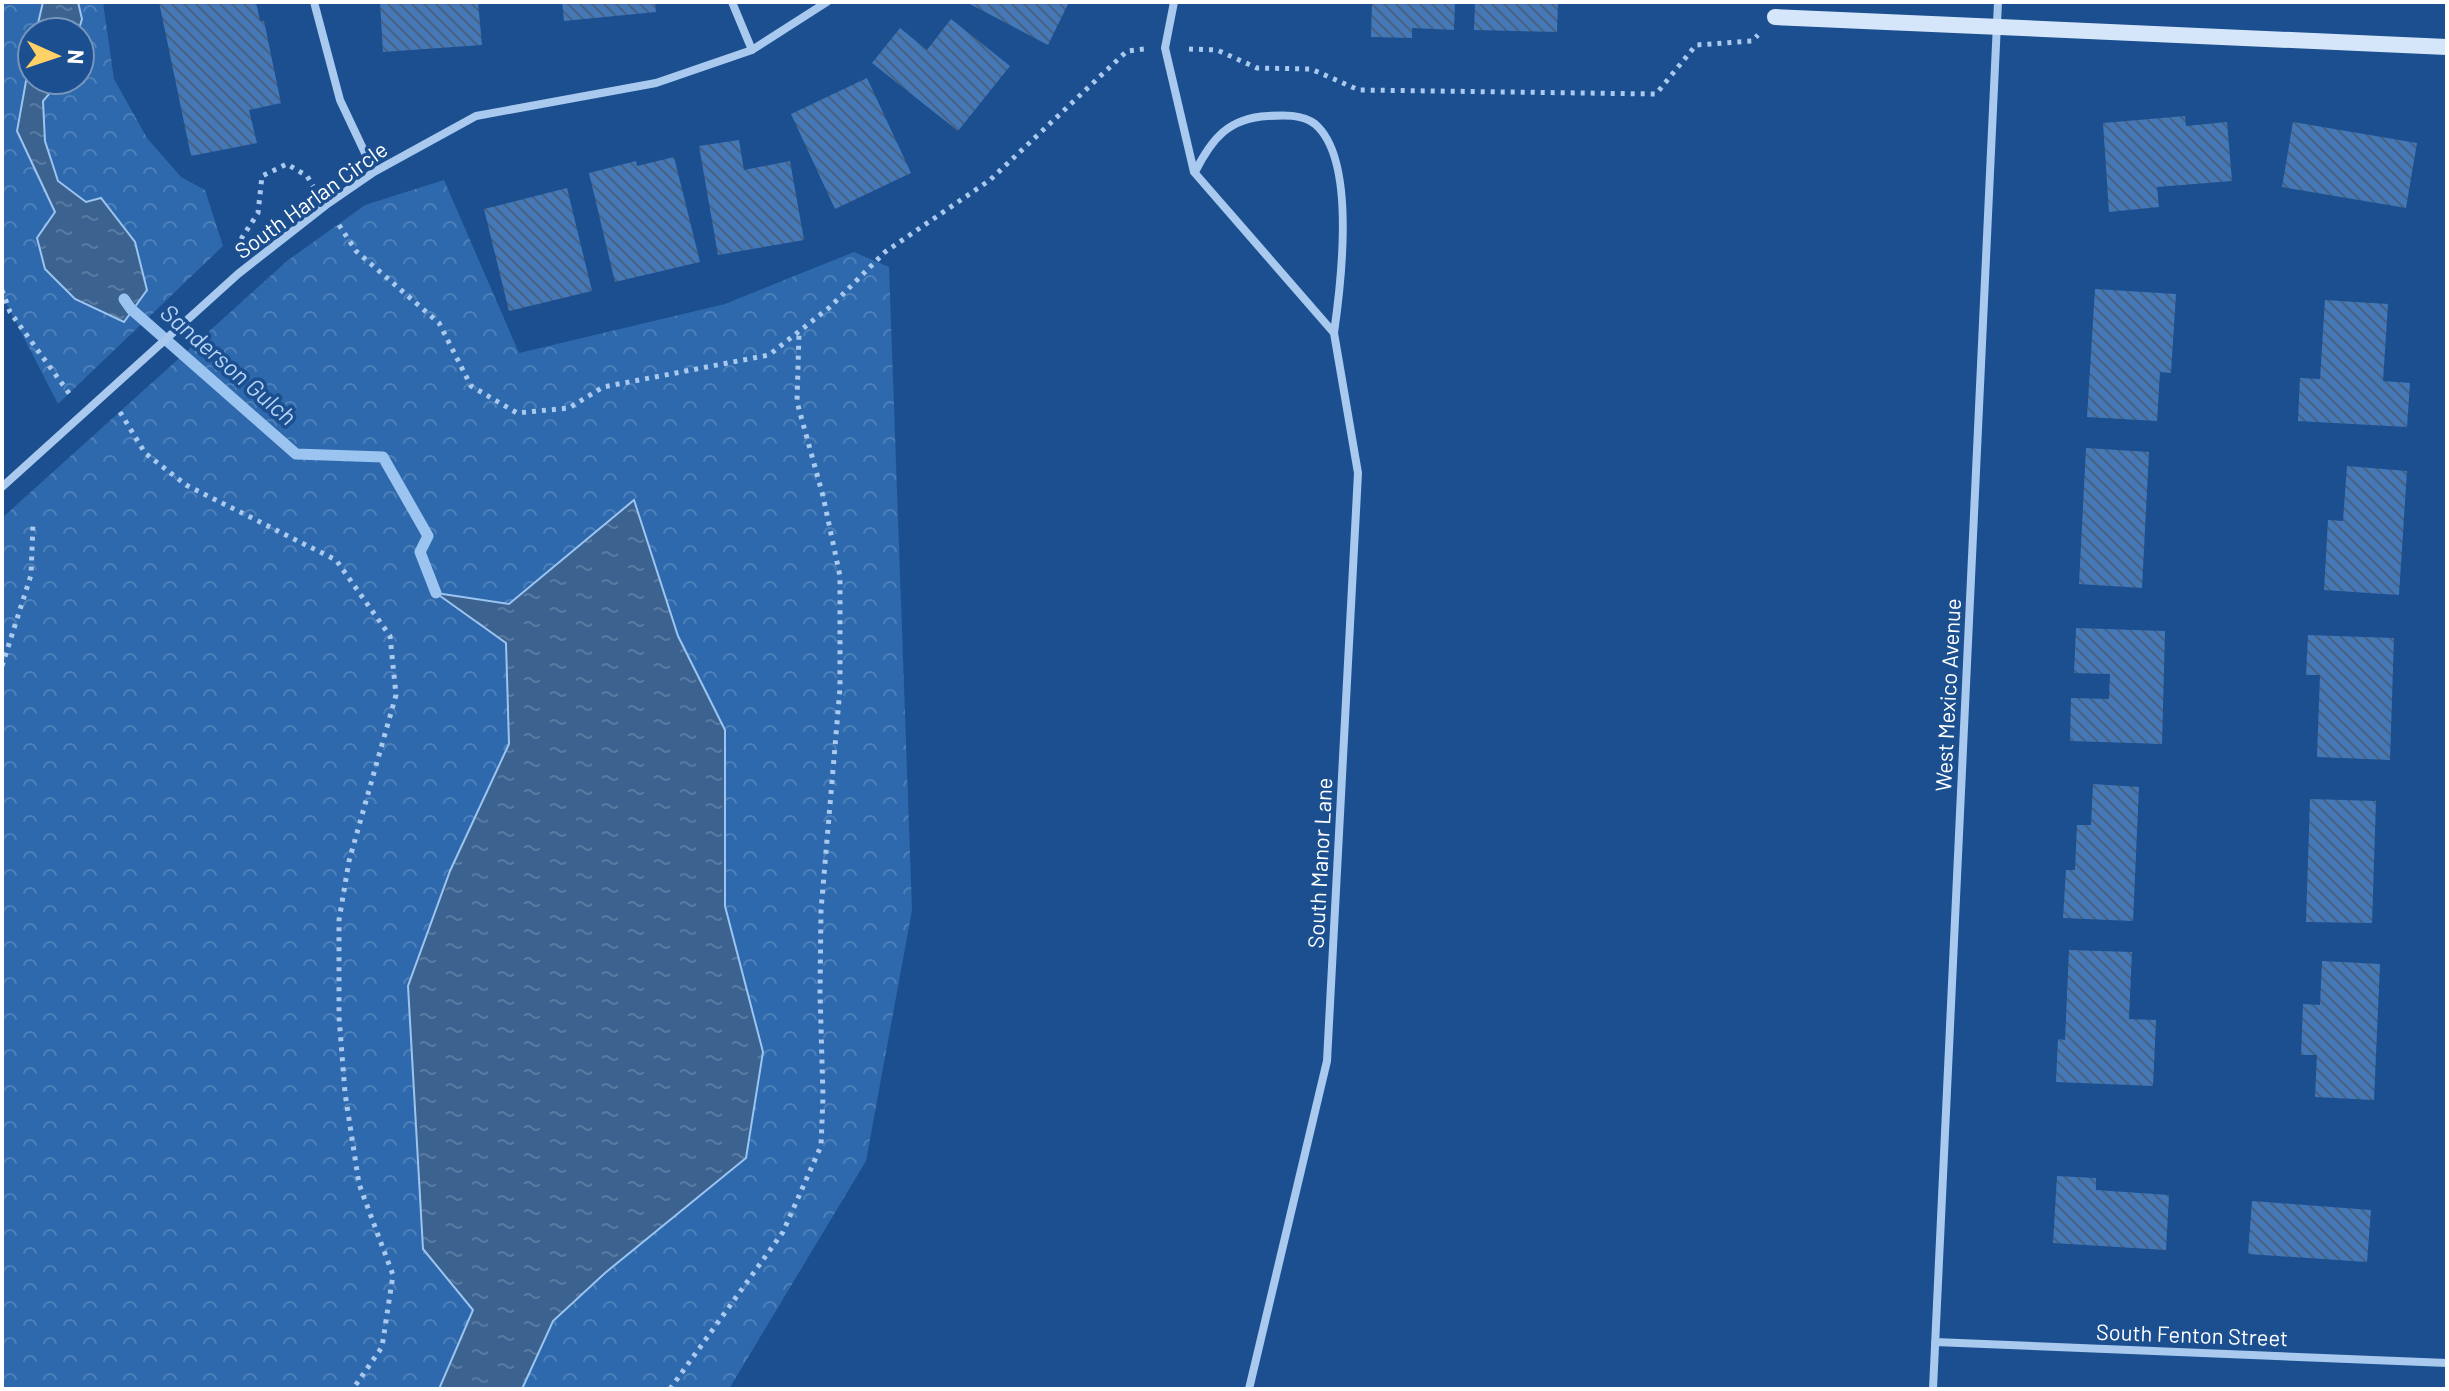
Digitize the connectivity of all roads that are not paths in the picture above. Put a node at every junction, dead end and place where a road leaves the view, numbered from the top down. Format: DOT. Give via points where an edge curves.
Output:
graph roads {
  1 [pos="314,2"];
  2 [pos="732,2"];
  3 [pos="827,2"];
  4 [pos="1174,2"];
  5 [pos="1998,2"];
  6 [pos="1775,17"];
  7 [pos="1997,26"];
  8 [pos="2447,47"];
  9 [pos="752,50"];
  10 [pos="374,172"];
  11 [pos="1194,172"];
  12 [pos="1334,333"];
  13 [pos="2,487"];
  14 [pos="1935,1342"];
  15 [pos="2447,1363"];
  16 [pos="1249,1389"];
  17 [pos="1933,1389"];
  1 -- 10 [label="street" via="340,100"];
  2 -- 9 [label="street"];
  3 -- 9 [label="street, South Harlan Circle"];
  4 -- 11 [label="street" via="1165,48"];
  5 -- 7 [label="street, West Mexico Avenue"];
  6 -- 7 [label="street"];
  7 -- 8 [label="street"];
  7 -- 14 [label="street, West Mexico Avenue"];
  9 -- 10 [label="street, South Harlan Circle" via="656,83 476,116"];
  10 -- 13 [label="street, South Harlan Circle" via="238,274"];
  11 -- 12 [label="street"];
  11 -- 12 [label="street, South Manor Lane" via="1230,124 1292,115 1314,123 1328,140 1337,168 1343,220"];
  12 -- 16 [label="street, South Manor Lane" via="1358,473 1327,1061"];
  14 -- 15 [label="street, South Fenton Street"];
  14 -- 17 [label="street, West Mexico Avenue"];
}
